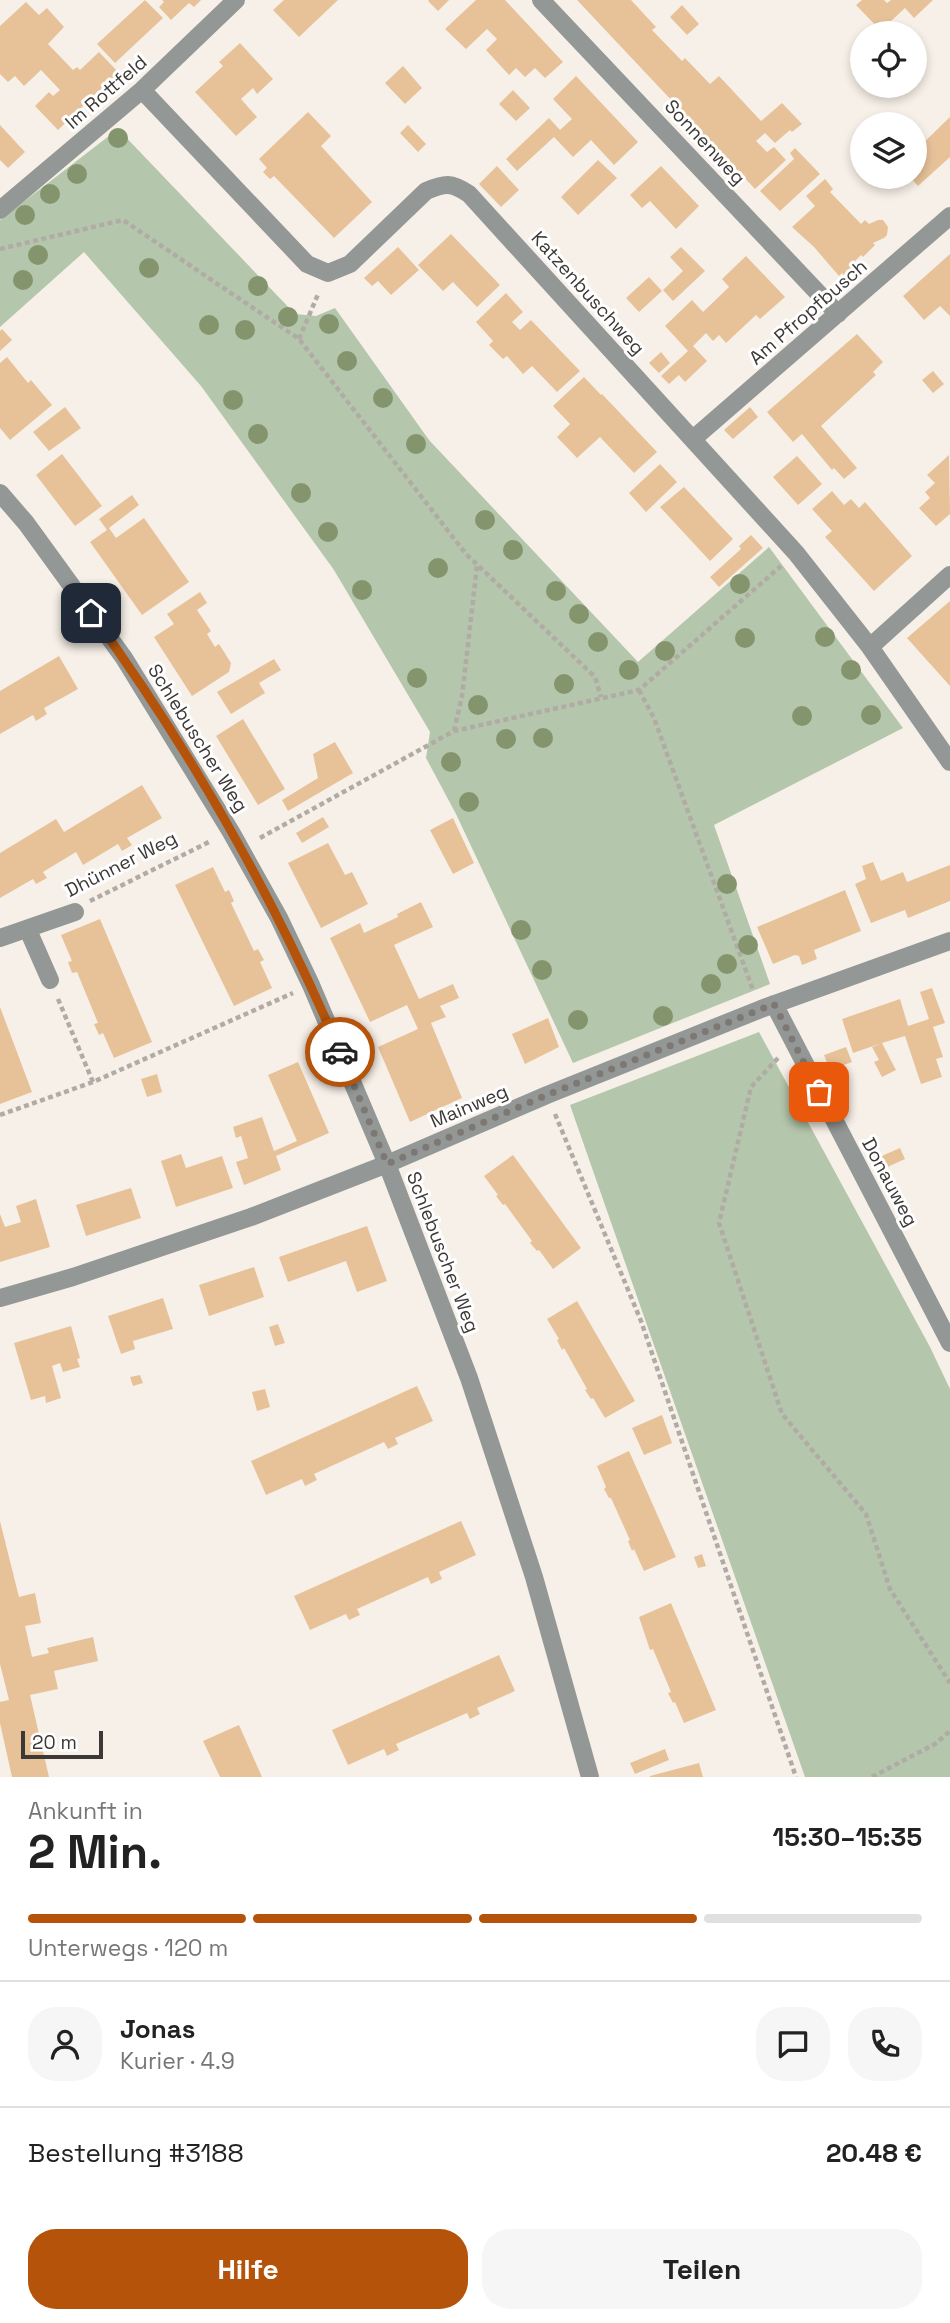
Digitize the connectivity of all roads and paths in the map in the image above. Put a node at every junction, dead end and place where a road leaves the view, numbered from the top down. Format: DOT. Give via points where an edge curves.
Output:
graph roads {
  1 [pos="236,0"];
  2 [pos="541,0"];
  3 [pos="142,90"];
  4 [pos="0,211"];
  5 [pos="950,216"];
  6 [pos="0,249"];
  7 [pos="328,273"];
  8 [pos="838,314"];
  9 [pos="299,339"];
  10 [pos="693,439"];
  11 [pos="0,493"];
  12 [pos="796,553"];
  13 [pos="477,566"];
  14 [pos="950,575"];
  15 [pos="870,647"];
  16 [pos="639,690"];
  17 [pos="601,697"];
  18 [pos="453,731"];
  19 [pos="950,762"];
  20 [pos="231,832"];
  21 [pos="240,849"];
  22 [pos="75,912"];
  23 [pos="28,930"];
  24 [pos="0,939"];
  25 [pos="950,941"];
  26 [pos="50,980"];
  27 [pos="311,985"];
  28 [pos="767,1007"];
  29 [pos="794,1042"];
  30 [pos="93,1082"];
  31 [pos="547,1095"];
  32 [pos="0,1115"];
  33 [pos="387,1164"];
  34 [pos="0,1298"];
  35 [pos="949,1340"];
  36 [pos="950,1684"];
  37 [pos="950,1731"];
  38 [pos="590,1777"];
  39 [pos="796,1777"];
  40 [pos="872,1777"];
  1 -- 3 [label="street, Im Rottfeld"];
  2 -- 8 [label="street, Sonnenweg"];
  3 -- 4 [label="street, Im Rottfeld"];
  3 -- 7 [label="street" via="307,264"];
  5 -- 8 [label="street, Am Pfropfbusch"];
  6 -- 9 [label="path" via="123,220"];
  7 -- 9 [label="path"];
  7 -- 10 [label="street, Katzenbuschweg" via="350,264 426,191 442,184 456,185"];
  8 -- 10 [label="street, Am Pfropfbusch"];
  9 -- 13 [label="path"];
  10 -- 12 [label="street, Katzenbuschweg"];
  11 -- 20 [label="street, Schlebuscher Weg" via="124,658"];
  12 -- 15 [label="street, Katzenbuschweg"];
  12 -- 16 [label="path"];
  13 -- 17 [label="path" via="595,677"];
  13 -- 18 [label="path"];
  14 -- 15 [label="street"];
  15 -- 19 [label="street, Katzenbuschweg"];
  16 -- 17 [label="path"];
  16 -- 28 [label="path"];
  17 -- 18 [label="path"];
  18 -- 21 [label="path"];
  20 -- 21 [label="street, Schlebuscher Weg"];
  20 -- 22 [label="path, Dhünner Weg"];
  21 -- 27 [label="street, Schlebuscher Weg"];
  22 -- 23 [label="street, Dhünner Weg"];
  23 -- 24 [label="street, Dhünner Weg"];
  23 -- 26 [label="street"];
  25 -- 28 [label="street, Mainweg"];
  26 -- 30 [label="path"];
  27 -- 30 [label="path"];
  27 -- 33 [label="street, Schlebuscher Weg"];
  28 -- 29 [label="street, Donauweg"];
  28 -- 31 [label="street, Mainweg"];
  29 -- 35 [label="street, Donauweg"];
  29 -- 36 [label="path" via="751,1087 719,1223 782,1414 866,1514 890,1589"];
  30 -- 32 [label="path"];
  31 -- 33 [label="street, Mainweg"];
  31 -- 39 [label="path" via="641,1321"];
  33 -- 34 [label="street, Mainweg" via="251,1217"];
  33 -- 38 [label="street, Schlebuscher Weg" via="478,1405 534,1577"];
  37 -- 40 [label="path" via="935,1744"];
}
